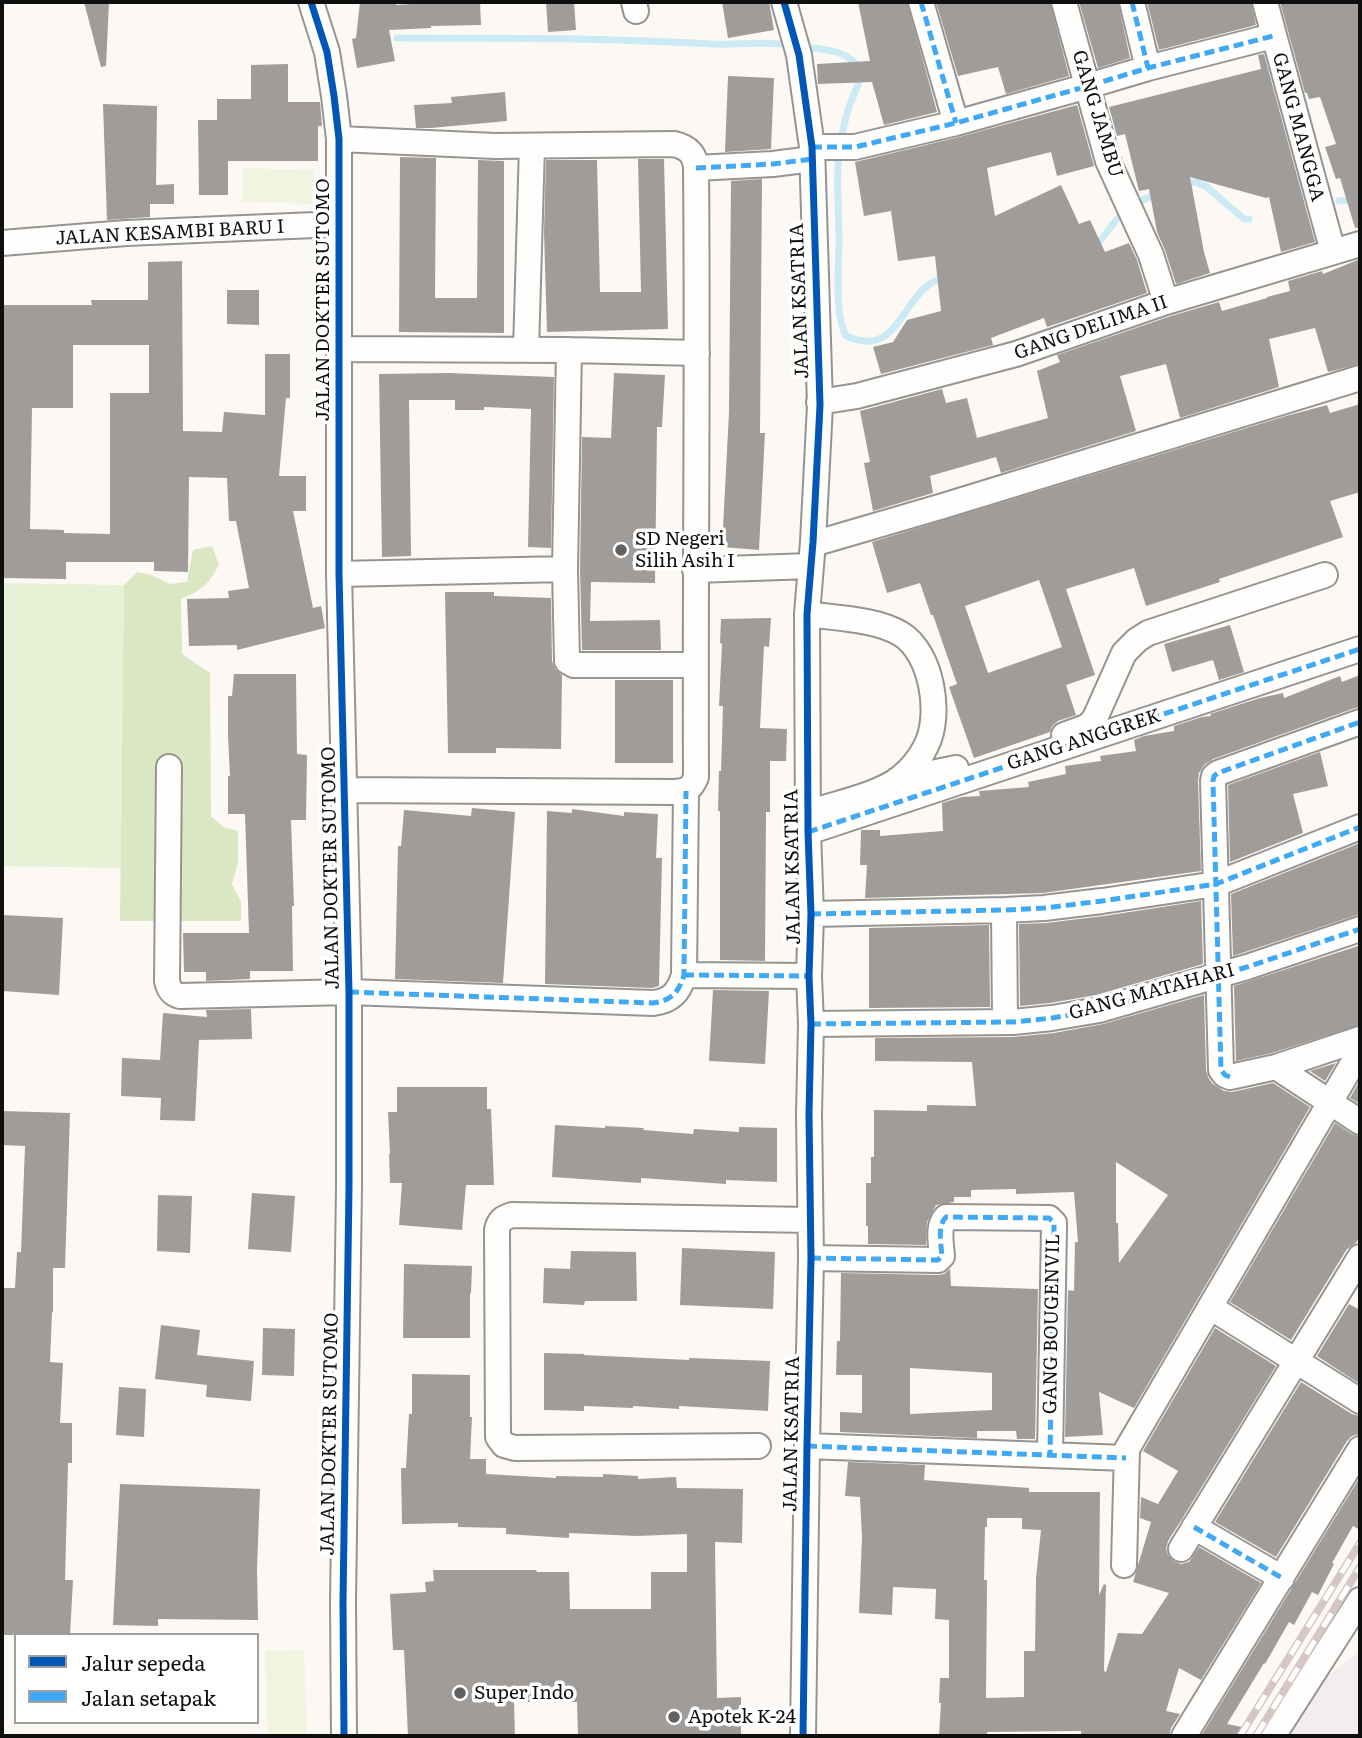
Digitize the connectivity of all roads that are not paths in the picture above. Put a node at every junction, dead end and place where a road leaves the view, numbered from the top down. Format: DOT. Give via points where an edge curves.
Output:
graph roads {
  1 [pos="311,2"];
  2 [pos="784,2"];
  3 [pos="921,2"];
  4 [pos="1064,2"];
  5 [pos="1132,2"];
  6 [pos="1265,2"];
  7 [pos="1273,36"];
  8 [pos="1148,68"];
  9 [pos="1088,86"];
  10 [pos="956,123"];
  11 [pos="339,139"];
  12 [pos="532,146"];
  13 [pos="827,150"];
  14 [pos="696,168"];
  15 [pos="339,224"];
  16 [pos="2,243"];
  17 [pos="1360,244"];
  18 [pos="1333,252"];
  19 [pos="1167,302"];
  20 [pos="338,349"];
  21 [pos="526,350"];
  22 [pos="569,350"];
  23 [pos="698,353"];
  24 [pos="1360,378"];
  25 [pos="820,402"];
  26 [pos="812,555"];
  27 [pos="565,569"];
  28 [pos="695,570"];
  29 [pos="340,575"];
  30 [pos="1325,575"];
  31 [pos="807,614"];
  32 [pos="1360,649"];
  33 [pos="695,665"];
  34 [pos="1360,722"];
  35 [pos="169,767"];
  36 [pos="897,780"];
  37 [pos="346,790"];
  38 [pos="686,791"];
  39 [pos="808,822"];
  40 [pos="1360,827"];
  41 [pos="1216,884"];
  42 [pos="1004,910"];
  43 [pos="811,914"];
  44 [pos="1360,929"];
  45 [pos="684,975"];
  46 [pos="809,976"];
  47 [pos="1218,976"];
  48 [pos="349,992"];
  49 [pos="1005,1022"];
  50 [pos="811,1024"];
  51 [pos="1360,1039"];
  52 [pos="1360,1051"];
  53 [pos="1276,1066"];
  54 [pos="1330,1102"];
  55 [pos="1360,1122"];
  56 [pos="810,1220"];
  57 [pos="1360,1257"];
  58 [pos="811,1258"];
  59 [pos="1210,1307"];
  60 [pos="1296,1361"];
  61 [pos="1360,1401"];
  62 [pos="758,1446"];
  63 [pos="807,1446"];
  64 [pos="1360,1449"];
  65 [pos="1050,1455"];
  66 [pos="1126,1458"];
  67 [pos="1194,1527"];
  68 [pos="1181,1549"];
  69 [pos="1124,1565"];
  70 [pos="1282,1578"];
  71 [pos="1360,1600"];
  72 [pos="344,1736"];
  73 [pos="803,1736"];
  74 [pos="1184,1736"];
  75 [pos="1273,1736"];
  1 -- 11 [label="street, JALAN DOKTER SUTOMO" via="327,52"];
  2 -- 13 [label="street, JALAN KSATRIA"];
  3 -- 10 [label="street"];
  4 -- 9 [label="street, GANG JAMBU"];
  5 -- 8 [label="street"];
  6 -- 7 [label="street, GANG MANGGA"];
  7 -- 8 [label="street"];
  7 -- 18 [label="street, GANG MANGGA"];
  8 -- 9 [label="street"];
  9 -- 10 [label="street"];
  9 -- 19 [label="street, GANG JAMBU" via="1108,161"];
  10 -- 13 [label="street"];
  11 -- 12 [label="street"];
  11 -- 15 [label="street, JALAN DOKTER SUTOMO"];
  12 -- 14 [label="street" via="674,144 692,154"];
  12 -- 21 [label="street"];
  13 -- 14 [label="street" via="774,164"];
  13 -- 25 [label="street, JALAN KSATRIA"];
  14 -- 23 [label="street"];
  15 -- 16 [label="street, JALAN KESAMBI BARU I"];
  15 -- 20 [label="street, JALAN DOKTER SUTOMO"];
  17 -- 18 [label="street, GANG DELIMA II"];
  18 -- 19 [label="street, GANG DELIMA II"];
  19 -- 25 [label="street, GANG DELIMA II" via="1016,354"];
  20 -- 21 [label="street"];
  20 -- 29 [label="street, JALAN DOKTER SUTOMO"];
  21 -- 22 [label="street"];
  22 -- 23 [label="street"];
  22 -- 27 [label="street"];
  23 -- 28 [label="street"];
  24 -- 26 [label="street" via="943,506"];
  25 -- 26 [label="street, JALAN KSATRIA"];
  26 -- 28 [label="street"];
  26 -- 31 [label="street, JALAN KSATRIA"];
  27 -- 29 [label="street"];
  27 -- 33 [label="street" via="569,663"];
  28 -- 33 [label="street"];
  29 -- 37 [label="street, JALAN DOKTER SUTOMO"];
  30 -- 36 [label="street" via="1137,640 1124,653 1095,718 1086,727 972,765"];
  31 -- 36 [label="street" via="888,628 902,634 921,654 932,689 931,734 919,758"];
  31 -- 39 [label="street, JALAN KSATRIA"];
  32 -- 39 [label="street, GANG ANGGREK"];
  33 -- 38 [label="street" via="696,778"];
  34 -- 41 [label="street" via="1214,776"];
  35 -- 48 [label="street" via="168,988 180,996"];
  36 -- 39 [label="street"];
  37 -- 38 [label="street"];
  37 -- 48 [label="street, JALAN DOKTER SUTOMO"];
  38 -- 45 [label="street"];
  39 -- 43 [label="street, JALAN KSATRIA"];
  40 -- 41 [label="street"];
  41 -- 42 [label="street"];
  41 -- 47 [label="street"];
  42 -- 43 [label="street"];
  42 -- 49 [label="street"];
  43 -- 46 [label="street, JALAN KSATRIA"];
  44 -- 47 [label="street, GANG MATAHARI"];
  45 -- 46 [label="street"];
  45 -- 48 [label="street" via="672,997 653,1003"];
  46 -- 50 [label="street, JALAN KSATRIA"];
  47 -- 49 [label="street, GANG MATAHARI" via="1099,1010"];
  47 -- 53 [label="street" via="1225,1075"];
  48 -- 72 [label="street, JALAN DOKTER SUTOMO"];
  49 -- 50 [label="street, GANG MATAHARI"];
  50 -- 56 [label="street, JALAN KSATRIA"];
  51 -- 53 [label="street"];
  52 -- 54 [label="street"];
  53 -- 54 [label="street"];
  54 -- 55 [label="street"];
  54 -- 59 [label="street"];
  56 -- 58 [label="street, JALAN KSATRIA"];
  56 -- 62 [label="street" via="512,1215 502,1219 497,1230 498,1437 503,1445"];
  57 -- 60 [label="street"];
  58 -- 63 [label="street, JALAN KSATRIA"];
  58 -- 65 [label="street, GANG BOUGENVIL" via="938,1260 942,1256 940,1226 946,1217 1049,1218 1054,1223"];
  59 -- 60 [label="street"];
  59 -- 66 [label="street" via="1127,1449"];
  60 -- 61 [label="street"];
  60 -- 67 [label="street"];
  63 -- 65 [label="street"];
  63 -- 73 [label="street, JALAN KSATRIA"];
  64 -- 70 [label="street"];
  65 -- 66 [label="street"];
  66 -- 69 [label="street"];
  67 -- 68 [label="street"];
  67 -- 70 [label="street"];
  70 -- 74 [label="street"];
  71 -- 75 [label="street"];
}
